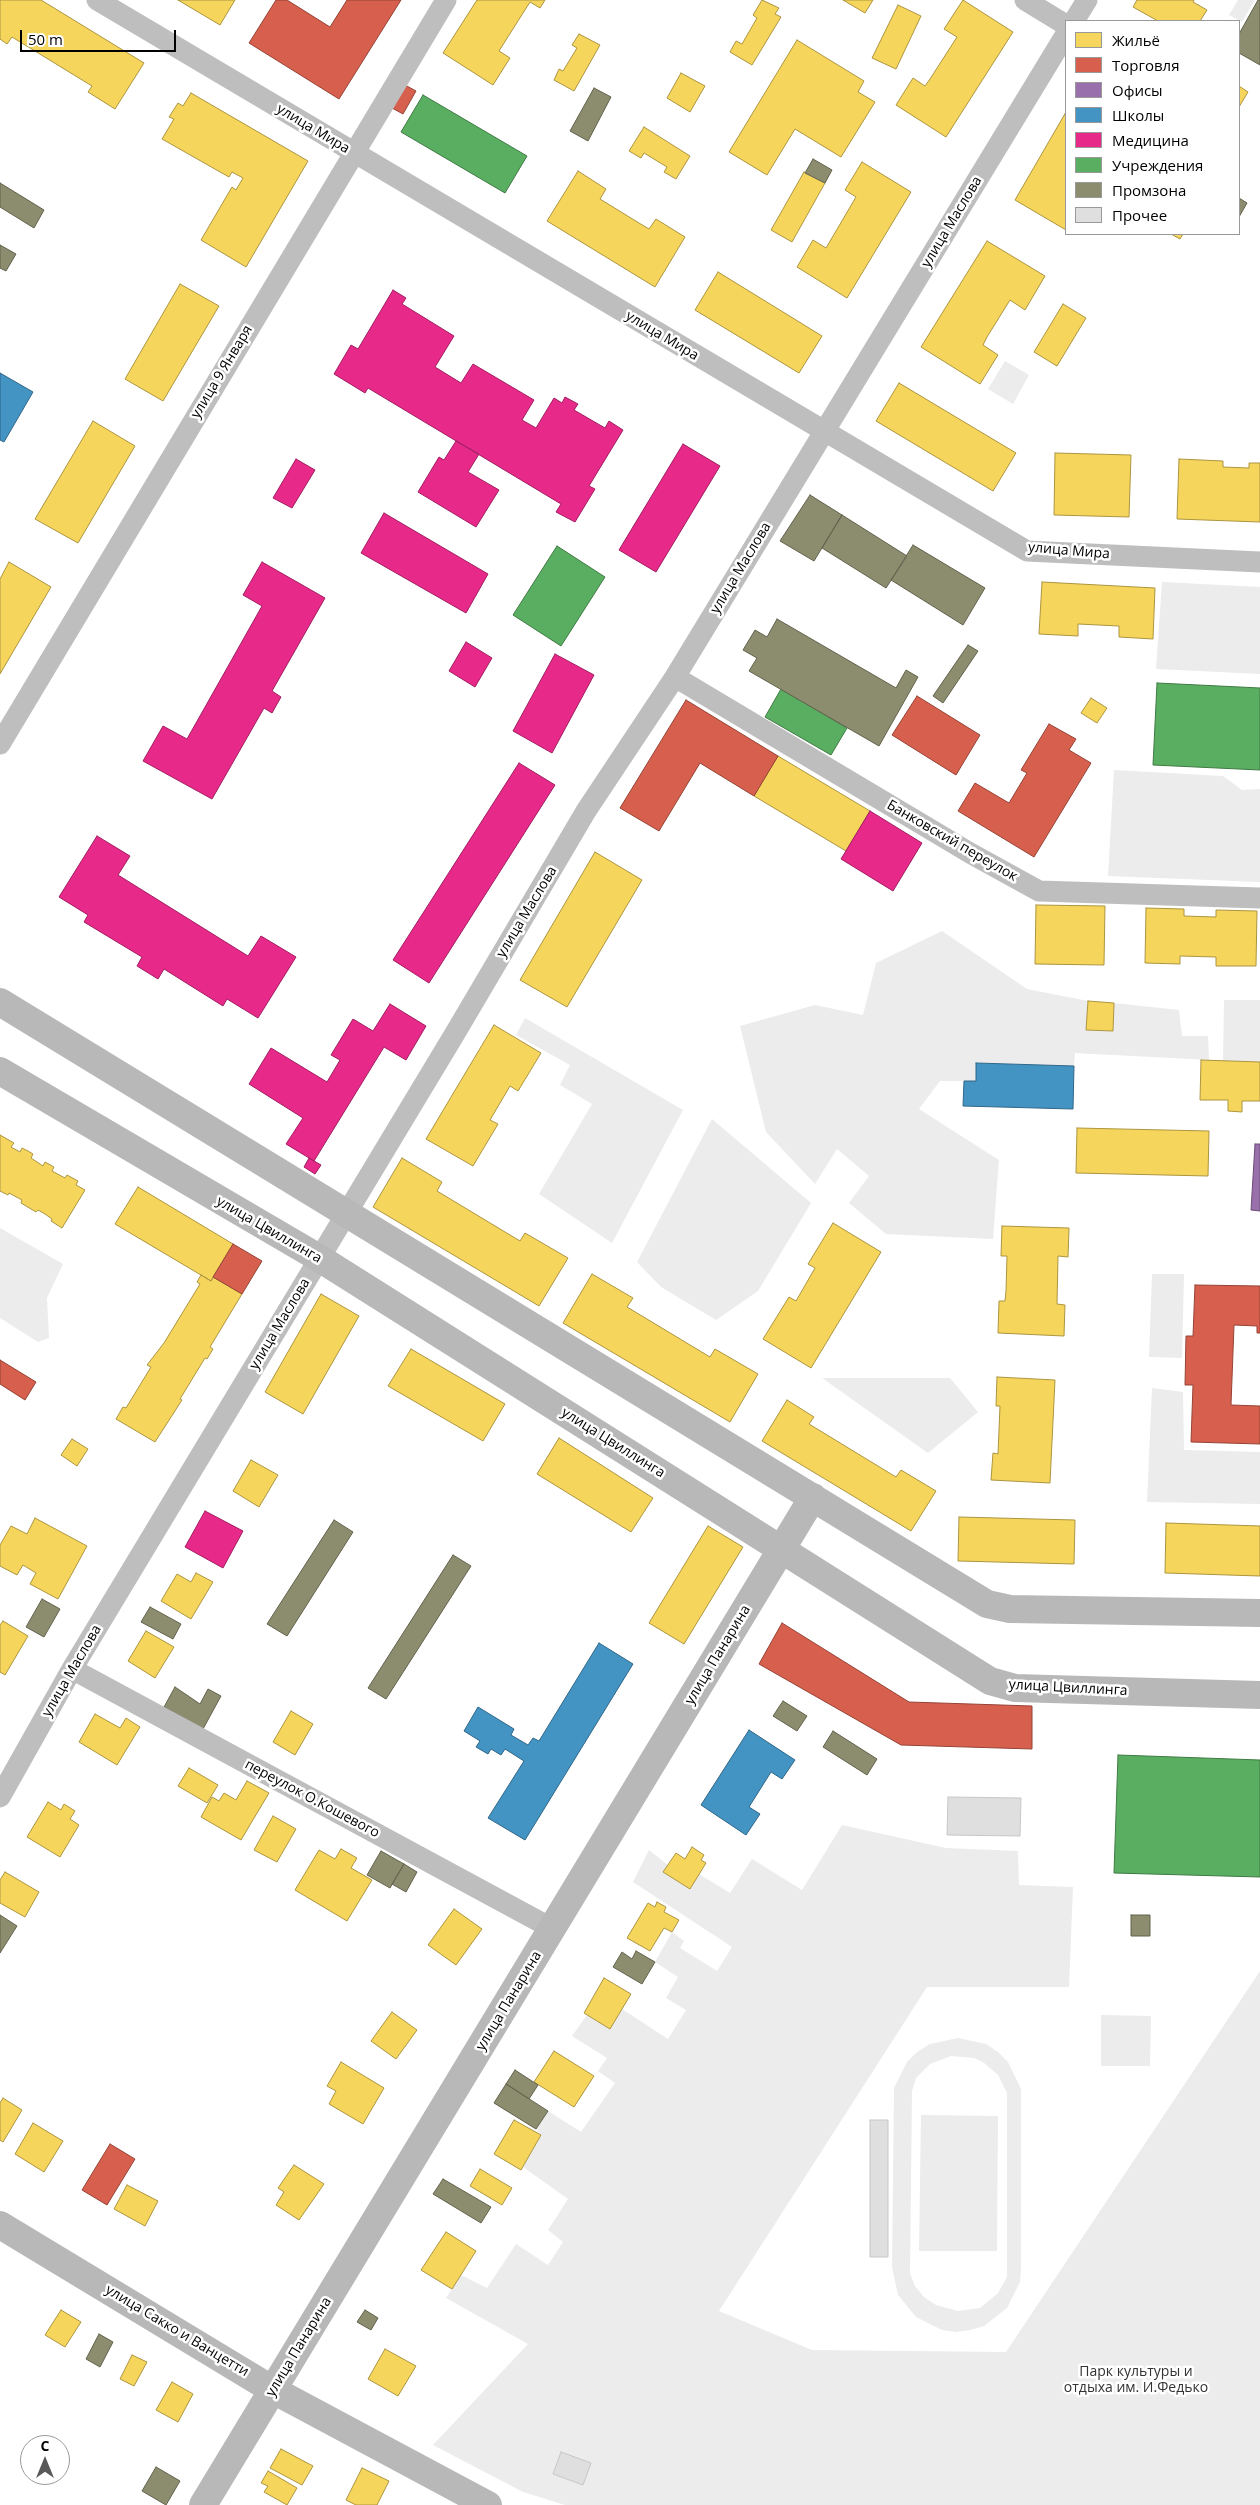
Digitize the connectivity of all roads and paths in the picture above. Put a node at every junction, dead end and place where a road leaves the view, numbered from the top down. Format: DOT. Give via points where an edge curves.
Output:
graph roads {
  1 [pos="97,0"];
  2 [pos="446,0"];
  3 [pos="1025,0"];
  4 [pos="1087,0"];
  5 [pos="1075,20"];
  6 [pos="1065,24"];
  7 [pos="1065,36"];
  8 [pos="353,153"];
  9 [pos="824,432"];
  10 [pos="1260,562"];
  11 [pos="675,677"];
  12 [pos="0,744"];
  13 [pos="1260,898"];
  14 [pos="0,1002"];
  15 [pos="0,1071"];
  16 [pos="347,1212"];
  17 [pos="319,1258"];
  18 [pos="813,1497"];
  19 [pos="782,1549"];
  20 [pos="1260,1614"];
  21 [pos="72,1669"];
  22 [pos="1260,1695"];
  23 [pos="0,1797"];
  24 [pos="552,1929"];
  25 [pos="0,2225"];
  26 [pos="273,2390"];
  27 [pos="203,2505"];
  28 [pos="488,2505"];
  1 -- 8 [label="street, улица Мира"];
  2 -- 8 [label="street, улица 9 Января"];
  3 -- 6 [label="street"];
  4 -- 5 [label="street"];
  7 -- 9 [label="street, улица Маслова"];
  8 -- 9 [label="street, улица Мира"];
  8 -- 12 [label="street, улица 9 Января"];
  9 -- 10 [label="street, улица Мира" via="1027,551"];
  9 -- 11 [label="street, улица Маслова"];
  11 -- 13 [label="street, Банковский переулок" via="1038,891"];
  11 -- 16 [label="street, улица Маслова" via="586,811"];
  14 -- 16 [label="street"];
  15 -- 17 [label="street, улица Цвиллинга"];
  16 -- 17 [label="street, улица Маслова"];
  16 -- 18 [label="street"];
  17 -- 19 [label="street, улица Цвиллинга"];
  17 -- 21 [label="street, улица Маслова"];
  18 -- 19 [label="street, улица Панарина"];
  18 -- 20 [label="street" via="987,1604 1010,1609"];
  19 -- 22 [label="street, улица Цвиллинга" via="990,1681 1015,1688"];
  19 -- 24 [label="street, улица Панарина"];
  21 -- 23 [label="street, улица Маслова"];
  21 -- 24 [label="street, переулок О.Кошевого"];
  24 -- 26 [label="street, улица Панарина"];
  25 -- 26 [label="street, улица Сакко и Ванцетти"];
  26 -- 27 [label="street, улица Панарина"];
  26 -- 28 [label="street, улица Сакко и Ванцетти"];
}
